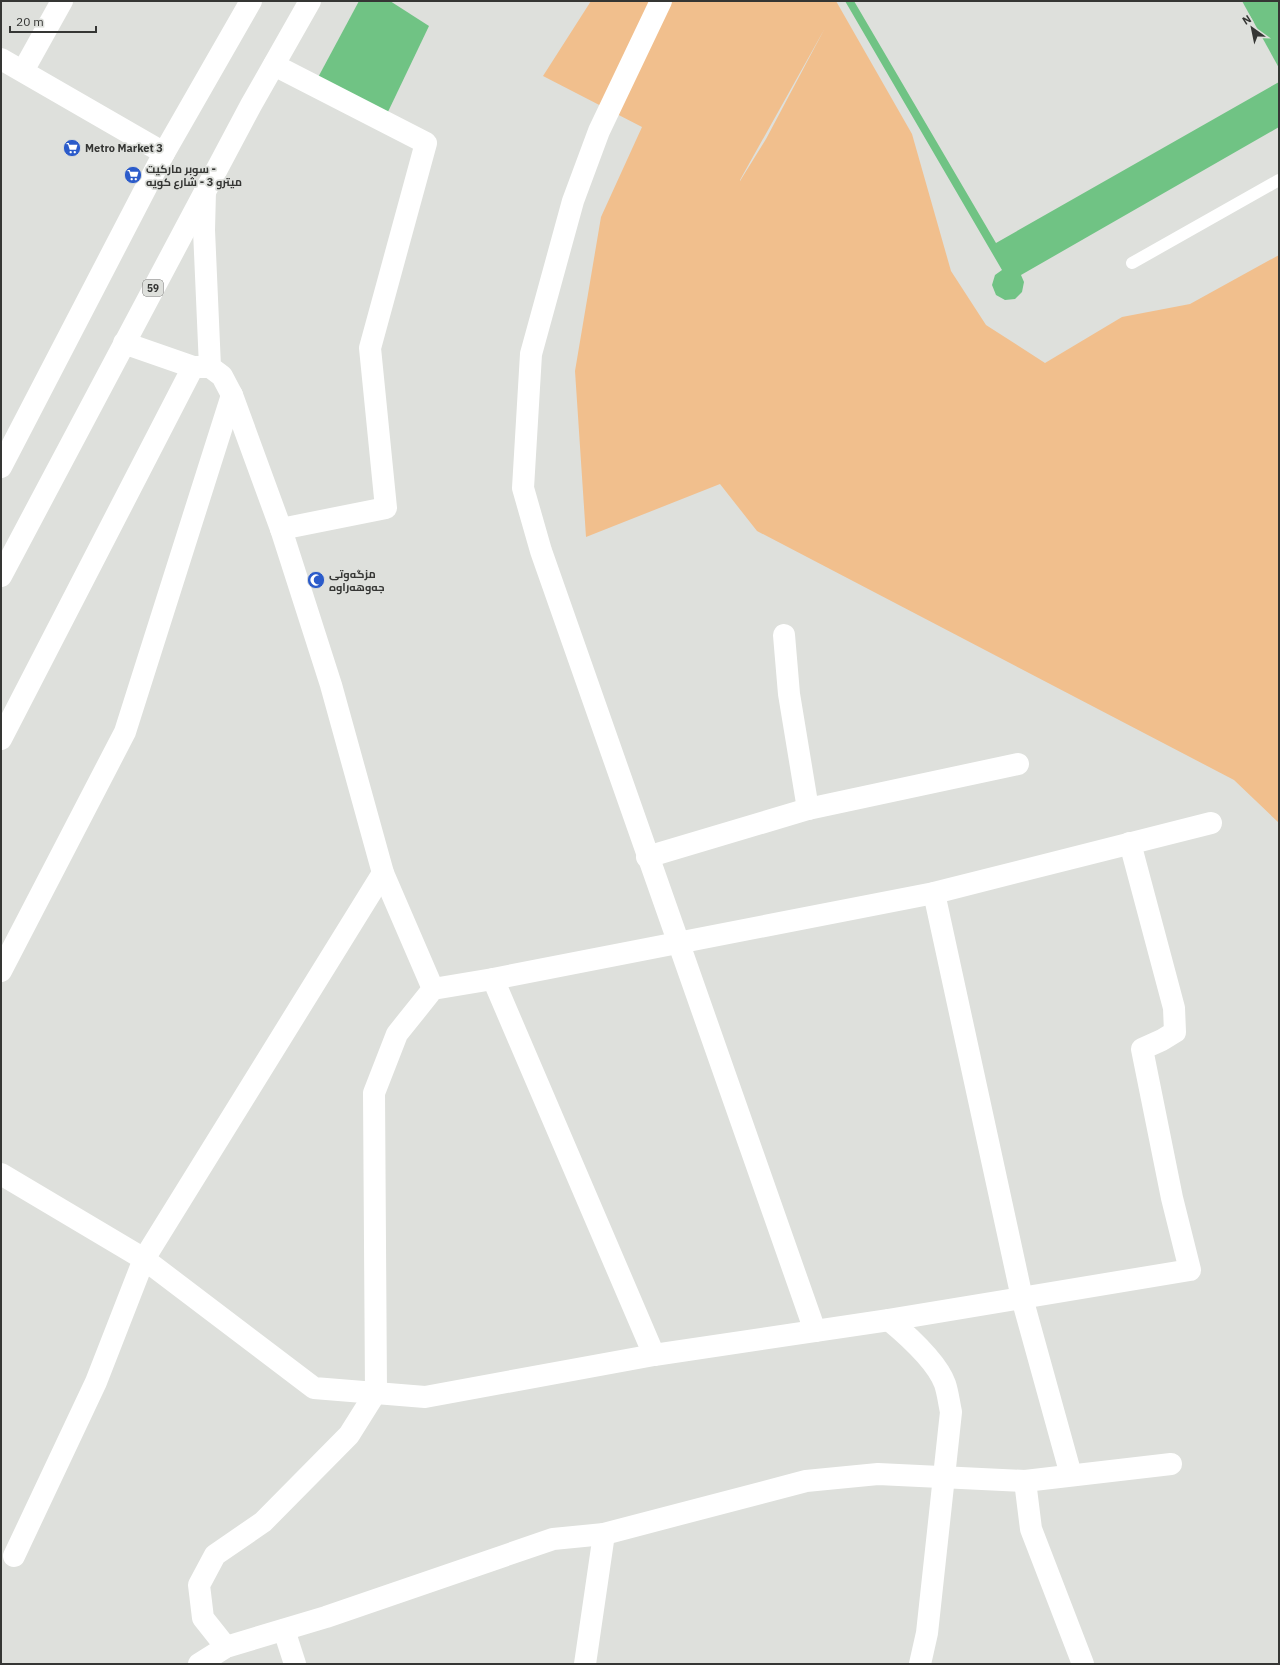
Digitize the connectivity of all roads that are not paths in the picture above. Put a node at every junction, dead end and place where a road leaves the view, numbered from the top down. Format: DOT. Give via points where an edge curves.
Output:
graph roads {
  1 [pos="62,1"];
  2 [pos="250,1"];
  3 [pos="310,1"];
  4 [pos="661,1"];
  5 [pos="1,59"];
  6 [pos="274,65"];
  7 [pos="23,71"];
  8 [pos="164,153"];
  9 [pos="1279,180"];
  10 [pos="205,191"];
  11 [pos="1132,263"];
  12 [pos="124,343"];
  13 [pos="202,367"];
  14 [pos="232,395"];
  15 [pos="1,467"];
  16 [pos="281,529"];
  17 [pos="1,576"];
  18 [pos="784,635"];
  19 [pos="1,739"];
  20 [pos="1018,764"];
  21 [pos="808,809"];
  22 [pos="1211,823"];
  23 [pos="1130,843"];
  24 [pos="647,857"];
  25 [pos="383,873"];
  26 [pos="934,892"];
  27 [pos="677,942"];
  28 [pos="1,971"];
  29 [pos="493,979"];
  30 [pos="433,989"];
  31 [pos="1,1174"];
  32 [pos="144,1258"];
  33 [pos="1022,1298"];
  34 [pos="890,1320"];
  35 [pos="815,1331"];
  36 [pos="654,1356"];
  37 [pos="376,1392"];
  38 [pos="1171,1464"];
  39 [pos="1071,1475"];
  40 [pos="944,1476"];
  41 [pos="1025,1481"];
  42 [pos="604,1534"];
  43 [pos="14,1556"];
  44 [pos="284,1630"];
  45 [pos="226,1647"];
  46 [pos="199,1664"];
  47 [pos="295,1664"];
  48 [pos="585,1664"];
  49 [pos="920,1664"];
  50 [pos="1083,1664"];
  1 -- 7 [label="street"];
  2 -- 8 [label="street"];
  3 -- 6 [label="street, 59"];
  4 -- 24 [label="street" via="599,131 573,201 531,354 523,488 541,551"];
  5 -- 7 [label="street"];
  6 -- 10 [label="street, 59"];
  6 -- 16 [label="street" via="426,143 370,348 386,508"];
  7 -- 8 [label="street"];
  8 -- 15 [label="street"];
  9 -- 11 [label="lane"];
  10 -- 12 [label="street, 59"];
  10 -- 13 [label="street"];
  12 -- 13 [label="street"];
  12 -- 17 [label="street, 59"];
  13 -- 14 [label="street" via="222,376"];
  13 -- 19 [label="street"];
  14 -- 16 [label="street"];
  14 -- 28 [label="street" via="125,732"];
  16 -- 25 [label="street" via="332,685"];
  18 -- 21 [label="street" via="789,694"];
  20 -- 21 [label="street"];
  21 -- 24 [label="street"];
  22 -- 23 [label="street"];
  23 -- 26 [label="street"];
  23 -- 33 [label="street" via="1174,1008 1175,1032 1142,1049 1172,1198 1190,1270"];
  24 -- 27 [label="street"];
  25 -- 30 [label="street"];
  25 -- 32 [label="street"];
  26 -- 27 [label="street"];
  26 -- 33 [label="street"];
  27 -- 29 [label="street"];
  27 -- 35 [label="street"];
  29 -- 30 [label="street"];
  29 -- 36 [label="street"];
  30 -- 37 [label="street" via="396,1034 374,1093"];
  31 -- 32 [label="street"];
  32 -- 37 [label="street" via="314,1388"];
  32 -- 43 [label="street" via="96,1382"];
  33 -- 34 [label="street"];
  33 -- 39 [label="street"];
  34 -- 35 [label="street"];
  34 -- 40 [label="street" via="910,1338 944,1383 951,1412"];
  35 -- 36 [label="street"];
  36 -- 37 [label="street" via="425,1397"];
  37 -- 45 [label="street" via="349,1435 263,1522 215,1555 199,1585 203,1618"];
  38 -- 39 [label="street"];
  39 -- 41 [label="street"];
  40 -- 41 [label="street"];
  40 -- 42 [label="street" via="878,1474 806,1481"];
  40 -- 49 [label="street" via="927,1633"];
  41 -- 50 [label="street" via="1031,1529"];
  42 -- 44 [label="street" via="553,1539"];
  42 -- 48 [label="street"];
  44 -- 45 [label="street"];
  44 -- 47 [label="street"];
  45 -- 46 [label="street"];
}
